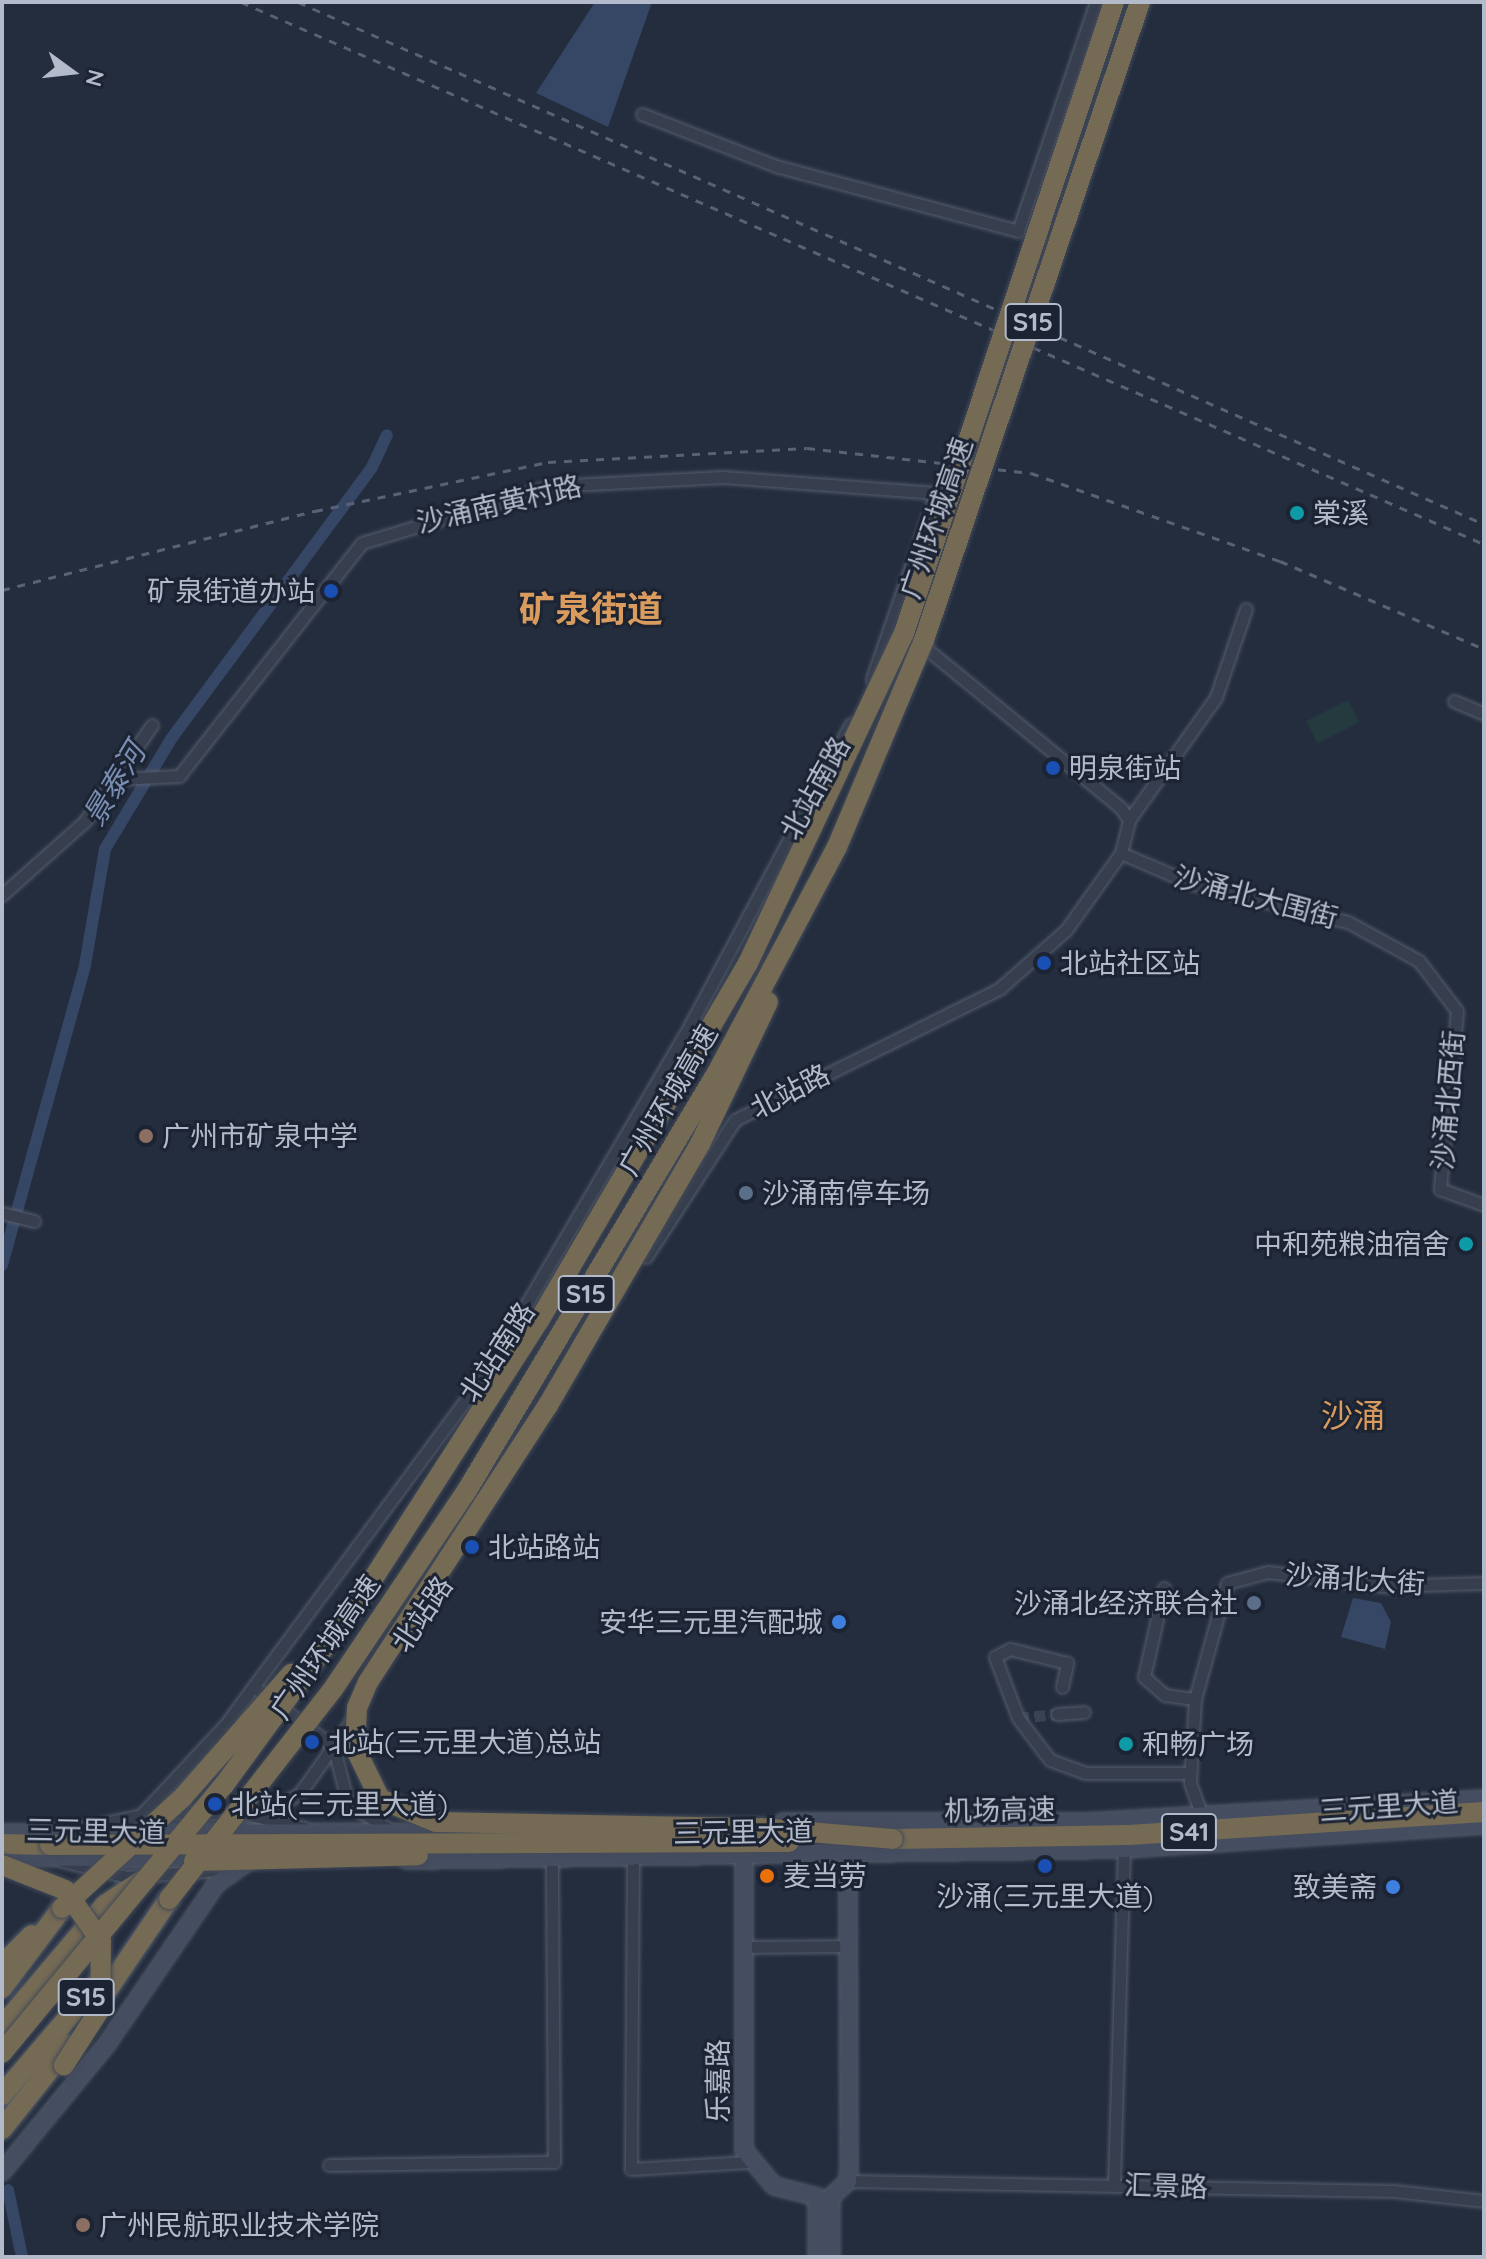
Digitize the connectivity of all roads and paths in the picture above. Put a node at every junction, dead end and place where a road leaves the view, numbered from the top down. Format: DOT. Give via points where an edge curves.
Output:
graph roads {
  1 [pos="1096,2"];
  2 [pos="1114,2"];
  3 [pos="1140,2"];
  4 [pos="642,114"];
  5 [pos="936,493"];
  6 [pos="1246,609"];
  7 [pos="891,628"];
  8 [pos="1454,701"];
  9 [pos="1484,714"];
  10 [pos="152,725"];
  11 [pos="117,779"];
  12 [pos="1129,820"];
  13 [pos="837,847"];
  14 [pos="1121,853"];
  15 [pos="2,895"];
  16 [pos="1457,1011"];
  17 [pos="1484,1205"];
  18 [pos="2,1213"];
  19 [pos="34,1221"];
  20 [pos="402,1537"];
  21 [pos="1484,1583"];
  22 [pos="1164,1588"];
  23 [pos="254,1687"];
  24 [pos="1062,1687"];
  25 [pos="1195,1699"];
  26 [pos="1084,1712"];
  27 [pos="1057,1714"];
  28 [pos="334,1747"];
  29 [pos="1190,1773"];
  30 [pos="1484,1799"];
  31 [pos="1484,1812"];
  32 [pos="142,1814"];
  33 [pos="261,1816"];
  34 [pos="1202,1816"];
  35 [pos="847,1821"];
  36 [pos="1484,1825"];
  37 [pos="61,1832"];
  38 [pos="321,1832"];
  39 [pos="2,1833"];
  40 [pos="405,1833"];
  41 [pos="892,1839"];
  42 [pos="2,1844"];
  43 [pos="517,1844"];
  44 [pos="1124,1849"];
  45 [pos="848,1856"];
  46 [pos="2,1857"];
  47 [pos="744,1859"];
  48 [pos="250,1860"];
  49 [pos="552,1860"];
  50 [pos="633,1860"];
  51 [pos="2,1865"];
  52 [pos="169,1899"];
  53 [pos="62,1908"];
  54 [pos="849,1946"];
  55 [pos="744,1947"];
  56 [pos="2,1965"];
  57 [pos="2,1988"];
  58 [pos="2,2027"];
  59 [pos="2,2053"];
  60 [pos="2,2095"];
  61 [pos="2,2129"];
  62 [pos="2,2141"];
  63 [pos="747,2162"];
  64 [pos="329,2165"];
  65 [pos="2,2172"];
  66 [pos="848,2181"];
  67 [pos="1114,2183"];
  68 [pos="824,2197"];
  69 [pos="1484,2201"];
  70 [pos="817,2257"];
  71 [pos="831,2257"];
  1 -- 4 [label="street" via="1018,231 776,166"];
  2 -- 20 [label="highway, 广州环城高速 / S15, bridge" via="904,633 830,800 659,1120"];
  3 -- 13 [label="highway, 广州环城高速 / S15, bridge" via="924,640"];
  5 -- 7 [label="street, 北站南路"];
  5 -- 11 [label="street, 沙涌南黄村路" via="640,477 551,486 372,536 337,570 179,776"];
  6 -- 12 [label="street" via="1216,697"];
  7 -- 12 [label="street" via="943,656"];
  7 -- 23 [label="street, 北站南路" via="860,707 731,950 514,1327"];
  8 -- 9 [label="street"];
  10 -- 11 [label="street"];
  11 -- 15 [label="street" via="72,835"];
  12 -- 14 [label="street, 北站路"];
  13 -- 41 [label="highway, bridge" via="700,1144 518,1454 373,1673 357,1708 354,1740 363,1775 380,1799 436,1822 760,1828"];
  13 -- 52 [label="highway, 广州环城高速 / S15, bridge" via="720,1067 466,1492 333,1689"];
  14 -- 16 [label="street, 沙涌北大围街" via="1193,884 1348,922 1419,961"];
  14 -- 28 [label="street, 北站路" via="1066,930 999,989 754,1106 721,1135 525,1457"];
  16 -- 17 [label="street, 沙涌北西街" via="1440,1189"];
  18 -- 19 [label="street"];
  20 -- 53 [label="highway, bridge" via="219,1758"];
  20 -- 59 [label="highway, 广州环城高速 / S15, bridge" via="224,1785"];
  21 -- 25 [label="street, 沙涌北大街" via="1383,1586 1268,1572 1227,1583"];
  22 -- 25 [label="street" via="1144,1677 1165,1695"];
  23 -- 28 [label="street"];
  23 -- 32 [label="street, 北站南路" via="190,1769"];
  24 -- 29 [label="street" via="1067,1663 1010,1649 995,1657 1018,1718 1050,1760 1086,1773"];
  25 -- 29 [label="street, 沙涌北大街"];
  26 -- 27 [label="street"];
  28 -- 33 [label="street, 北站路" via="300,1793"];
  28 -- 40 [label="street" via="348,1804 374,1824"];
  29 -- 34 [label="street, 沙涌北大街"];
  30 -- 34 [label="main road, 三元里大道"];
  31 -- 41 [label="highway, 机场高速 / S41" via="1129,1835"];
  32 -- 33 [label="street"];
  32 -- 37 [label="street"];
  33 -- 38 [label="street"];
  34 -- 41 [label="main road, 三元里大道"];
  35 -- 40 [label="main road, 三元里大道"];
  35 -- 41 [label="main road, 三元里大道"];
  35 -- 45 [label="main road"];
  36 -- 44 [label="main road, 三元里大道"];
  37 -- 38 [label="main road, 三元里大道"];
  37 -- 39 [label="main road, 三元里大道"];
  38 -- 40 [label="main road, 三元里大道"];
  41 -- 43 [label="highway, 机场高速 / S41, bridge"];
  41 -- 44 [label="main road, 三元里大道"];
  41 -- 45 [label="main road, 三元里大道"];
  42 -- 43 [label="highway, bridge"];
  43 -- 58 [label="highway, bridge" via="172,1867 105,1905"];
  44 -- 67 [label="street"];
  45 -- 47 [label="main road, 三元里大道"];
  45 -- 54 [label="main road"];
  46 -- 48 [label="main road, 三元里大道"];
  47 -- 50 [label="main road, 三元里大道"];
  47 -- 55 [label="main road, 乐嘉路"];
  48 -- 49 [label="main road, 三元里大道"];
  48 -- 65 [label="main road" via="216,1884 107,2044"];
  49 -- 50 [label="main road, 三元里大道"];
  49 -- 64 [label="street" via="554,2162"];
  50 -- 63 [label="street" via="631,2169"];
  51 -- 62 [label="highway, bridge" via="49,1880 79,1902 98,1933 106,1969 91,2029"];
  52 -- 60 [label="highway, 广州环城高速 / S15, bridge"];
  52 -- 61 [label="highway, bridge"];
  53 -- 56 [label="highway"];
  53 -- 57 [label="highway"];
  54 -- 55 [label="street"];
  54 -- 66 [label="main road"];
  55 -- 63 [label="main road, 乐嘉路"];
  63 -- 68 [label="main road, 乐嘉路" via="774,2186"];
  66 -- 67 [label="street, 汇景路"];
  66 -- 68 [label="main road"];
  67 -- 69 [label="street, 汇景路" via="1394,2191"];
  68 -- 70 [label="main road"];
  68 -- 71 [label="main road"];
}
